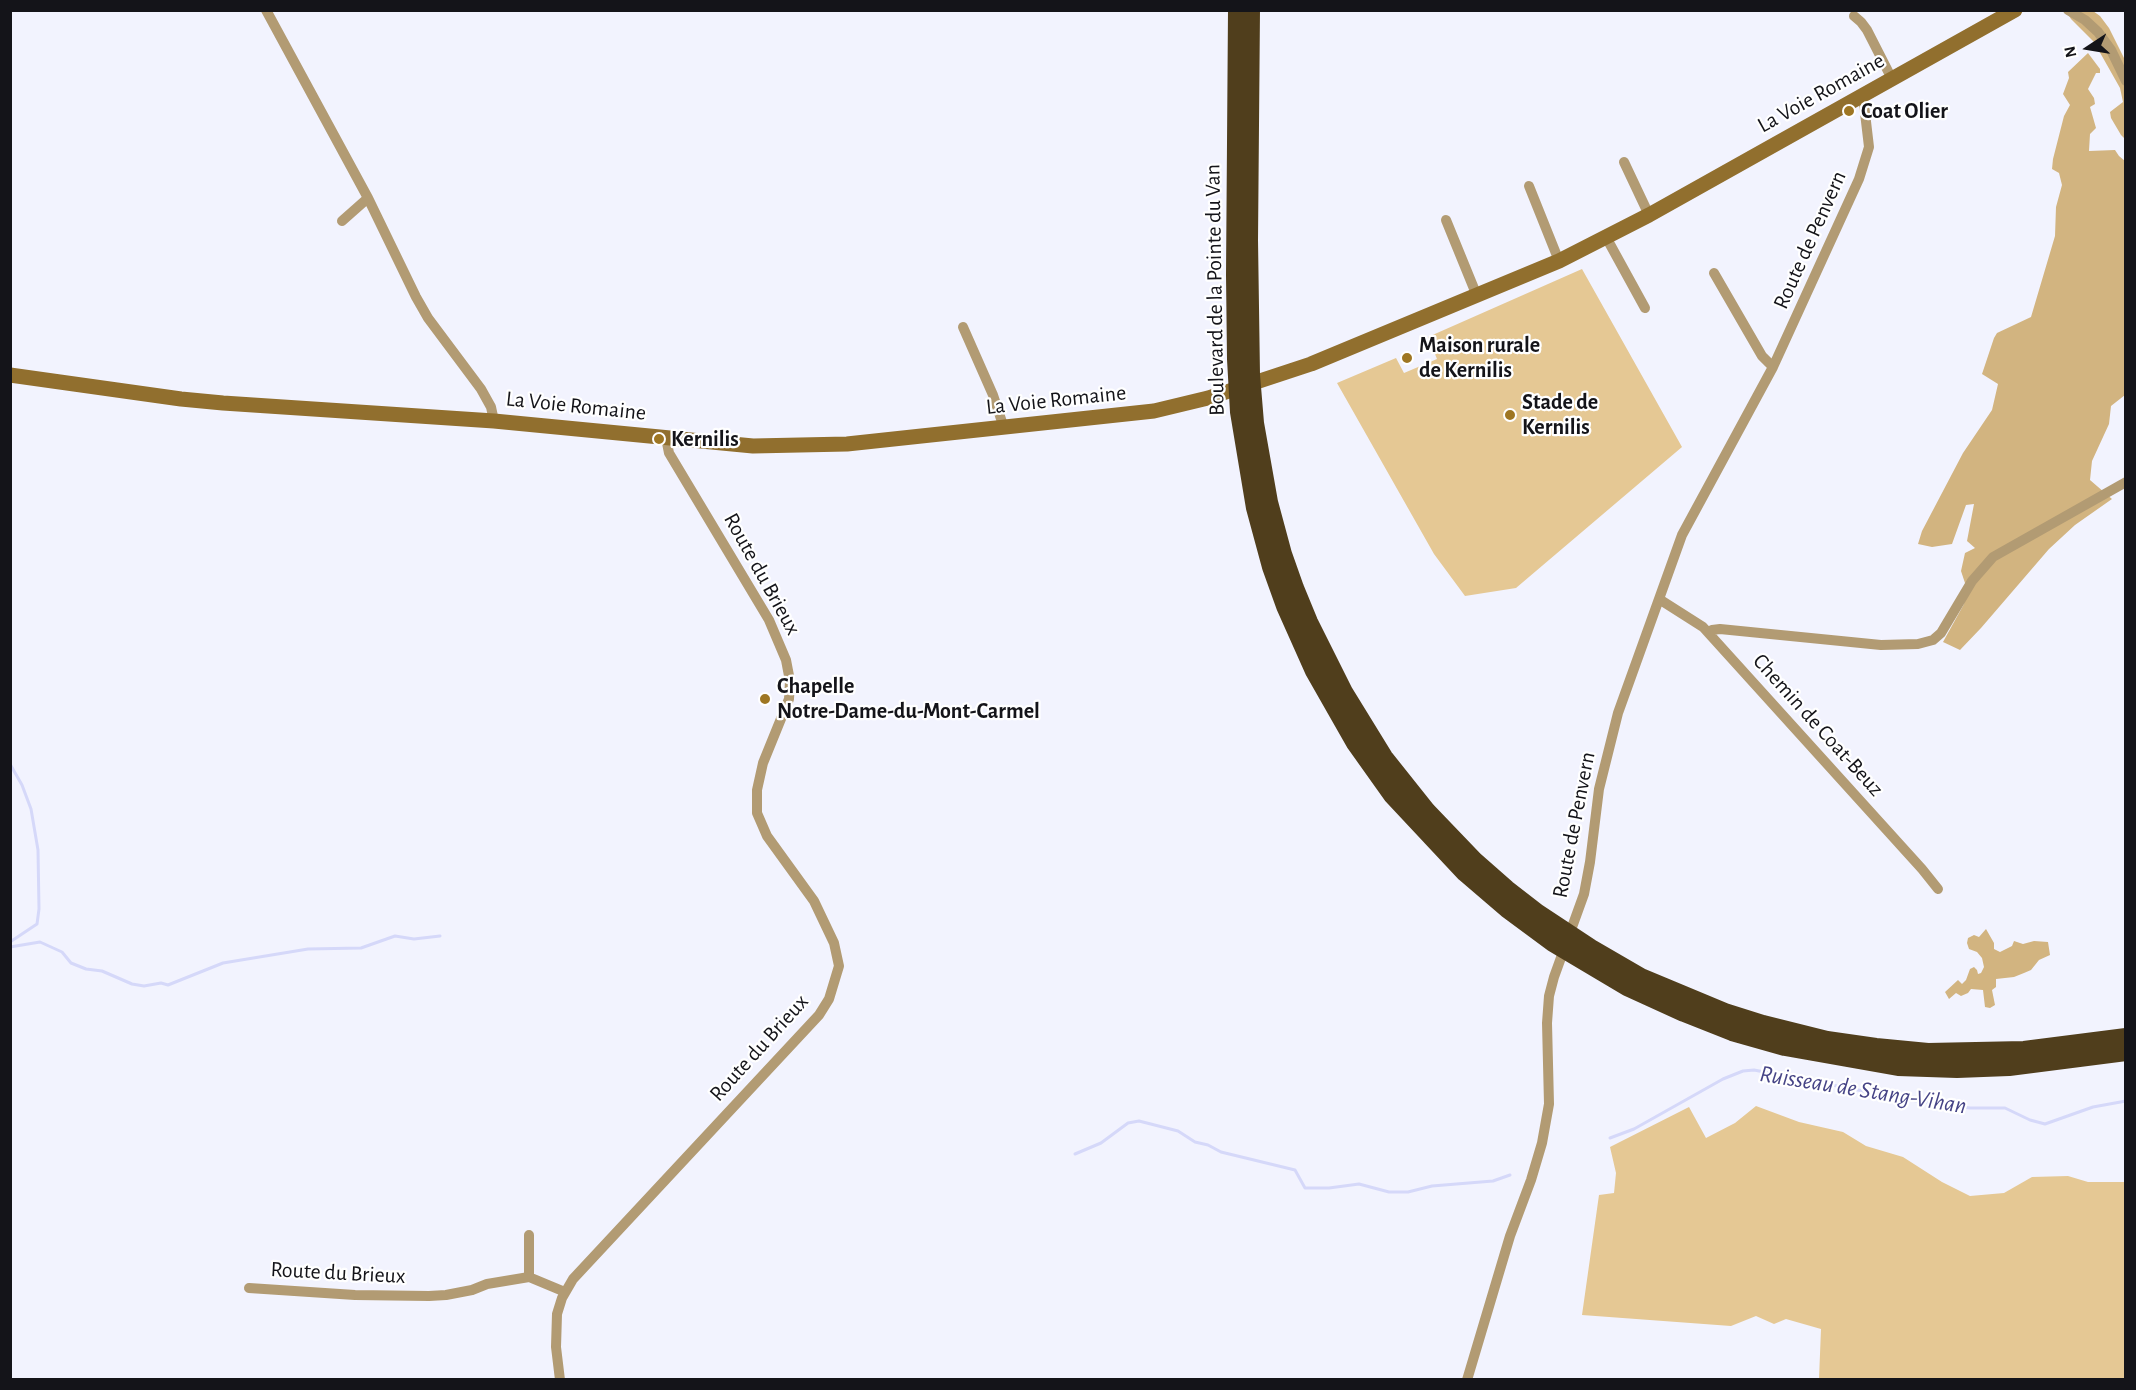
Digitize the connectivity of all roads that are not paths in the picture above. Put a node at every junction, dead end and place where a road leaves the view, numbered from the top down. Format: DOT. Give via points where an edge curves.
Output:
graph roads {
  1 [pos="266,10"];
  2 [pos="1237,10"];
  3 [pos="1251,10"];
  4 [pos="2016,10"];
  5 [pos="2068,10"];
  6 [pos="1854,16"];
  7 [pos="1892,79"];
  8 [pos="2126,81"];
  9 [pos="1857,99"];
  10 [pos="1624,162"];
  11 [pos="1529,186"];
  12 [pos="368,198"];
  13 [pos="1649,215"];
  14 [pos="1446,220"];
  15 [pos="342,221"];
  16 [pos="1606,237"];
  17 [pos="1559,261"];
  18 [pos="1714,273"];
  19 [pos="1477,296"];
  20 [pos="1645,308"];
  21 [pos="963,327"];
  22 [pos="1773,367"];
  23 [pos="10,375"];
  24 [pos="494,421"];
  25 [pos="1004,428"];
  26 [pos="666,438"];
  27 [pos="2126,482"];
  28 [pos="1659,599"];
  29 [pos="1708,633"];
  30 [pos="1938,890"];
  31 [pos="2126,1037"];
  32 [pos="2126,1052"];
  33 [pos="529,1235"];
  34 [pos="529,1277"];
  35 [pos="249,1288"];
  36 [pos="565,1292"];
  37 [pos="560,1380"];
  38 [pos="1467,1380"];
  1 -- 12 [label="street"];
  2 -- 32 [label="highway, Boulevard de la Pointe du Van" via="1236,359 1239,412 1254,508 1285,606 1314,671 1355,743 1398,802 1465,873 1553,944 1627,987 1732,1032 1785,1047 1898,1067 2009,1067"];
  3 -- 31 [label="highway, Boulevard de la Pointe du Van" via="1251,375 1269,502 1288,570 1324,654 1384,757 1420,802 1474,860 1538,913 1641,977 1725,1012 1827,1040 1928,1052 2024,1050"];
  4 -- 7 [label="street, La Voie Romaine"];
  5 -- 8 [label="street" via="2098,33"];
  6 -- 7 [label="street" via="1867,30"];
  7 -- 9 [label="street, La Voie Romaine"];
  9 -- 13 [label="street, La Voie Romaine"];
  9 -- 22 [label="street, Route de Penvern" via="1867,125 1869,147 1859,179"];
  10 -- 13 [label="street"];
  11 -- 17 [label="street"];
  12 -- 15 [label="street"];
  12 -- 24 [label="street" via="416,297 481,389"];
  13 -- 16 [label="street, La Voie Romaine"];
  14 -- 19 [label="street"];
  16 -- 17 [label="street, La Voie Romaine"];
  16 -- 20 [label="street"];
  17 -- 19 [label="street, La Voie Romaine"];
  18 -- 22 [label="street, Route de Penvern" via="1756,347"];
  19 -- 25 [label="street, La Voie Romaine" via="1397,322 1277,376 1208,398 1141,414"];
  21 -- 25 [label="street"];
  22 -- 28 [label="street, Route de Penvern" via="1692,514"];
  23 -- 24 [label="street, La Voie Romaine" via="223,403"];
  24 -- 26 [label="street, La Voie Romaine"];
  25 -- 26 [label="street, La Voie Romaine" via="814,446 753,446"];
  26 -- 36 [label="street, Route du Brieux" via="669,453 769,620 786,660 789,699 762,769 757,813 763,830 814,901 834,942 839,966 829,999 819,1015 581,1270"];
  27 -- 29 [label="street" via="1993,557 1980,570 1935,639 1918,644 1881,645 1720,629"];
  28 -- 29 [label="street, Chemin de Coat-Beuz" via="1695,620"];
  28 -- 38 [label="street, Route de Penvern" via="1618,713 1599,789 1580,907 1549,996 1549,1104 1542,1143"];
  29 -- 30 [label="street, Chemin de Coat-Beuz"];
  33 -- 34 [label="street"];
  34 -- 35 [label="street, Route du Brieux" via="429,1296"];
  34 -- 36 [label="street"];
  36 -- 37 [label="street, Route du Brieux" via="556,1323"];
}
